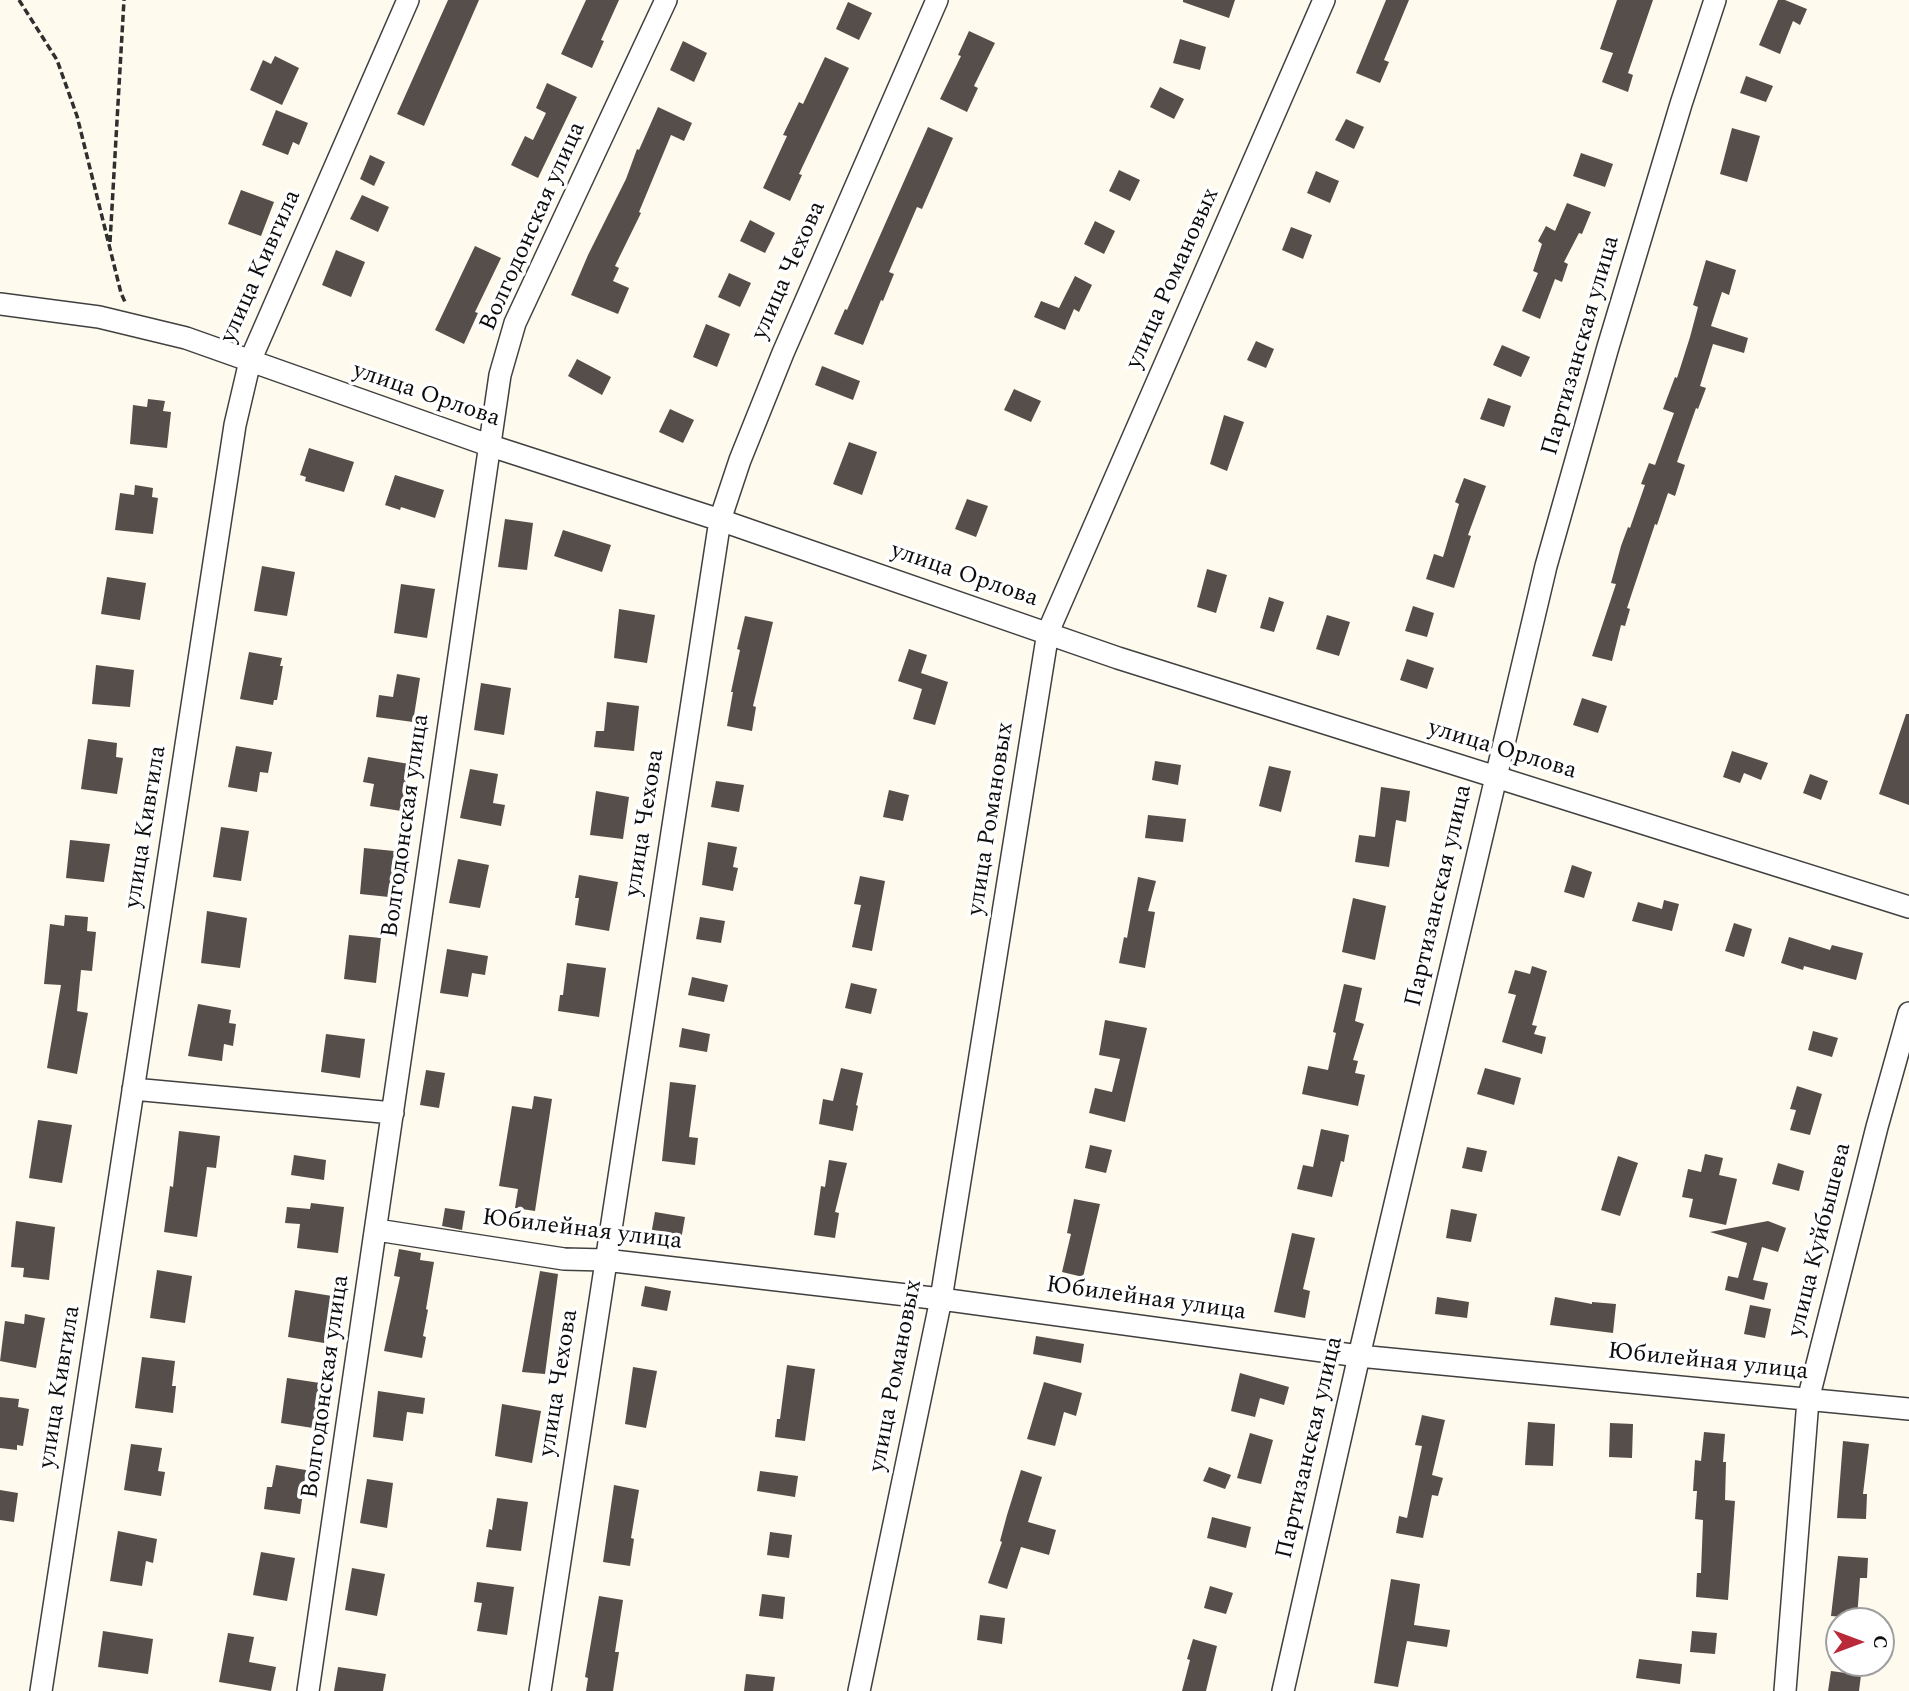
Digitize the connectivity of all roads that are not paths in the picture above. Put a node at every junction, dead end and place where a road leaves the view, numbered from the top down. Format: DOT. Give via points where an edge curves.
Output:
graph roads {
  1 [pos="408,0"];
  2 [pos="666,0"];
  3 [pos="937,0"];
  4 [pos="1325,0"];
  5 [pos="1715,0"];
  6 [pos="0,304"];
  7 [pos="250,361"];
  8 [pos="488,446"];
  9 [pos="720,520"];
  10 [pos="1048,632"];
  11 [pos="1495,776"];
  12 [pos="1909,907"];
  13 [pos="1909,1013"];
  14 [pos="133,1089"];
  15 [pos="393,1113"];
  16 [pos="377,1230"];
  17 [pos="605,1260"];
  18 [pos="941,1299"];
  19 [pos="1359,1356"];
  20 [pos="1808,1400"];
  21 [pos="1909,1409"];
  22 [pos="41,1691"];
  23 [pos="308,1691"];
  24 [pos="540,1691"];
  25 [pos="859,1691"];
  26 [pos="1283,1691"];
  27 [pos="1785,1691"];
  1 -- 7 [label="street, улица Кивгила"];
  2 -- 8 [label="street, Волгодонская улица" via="515,323 500,375"];
  3 -- 9 [label="street, улица Чехова" via="783,353"];
  4 -- 10 [label="street, улица Романовых"];
  5 -- 11 [label="street, Партизанская улица" via="1604,359 1546,566"];
  6 -- 7 [label="street, улица Орлова" via="99,317 186,338"];
  7 -- 8 [label="street, улица Орлова"];
  7 -- 14 [label="street, улица Кивгила" via="235,425"];
  8 -- 9 [label="street, улица Орлова"];
  8 -- 15 [label="street, Волгодонская улица"];
  9 -- 10 [label="street, улица Орлова"];
  9 -- 17 [label="street, улица Чехова"];
  10 -- 11 [label="street, улица Орлова"];
  10 -- 18 [label="street, улица Романовых"];
  11 -- 12 [label="street, улица Орлова"];
  11 -- 19 [label="street, Партизанская улица"];
  13 -- 20 [label="street, улица Куйбышева"];
  14 -- 15 [label="street"];
  14 -- 22 [label="street, улица Кивгила"];
  15 -- 16 [label="street, Волгодонская улица"];
  16 -- 17 [label="street, Юбилейная улица"];
  16 -- 23 [label="street, Волгодонская улица"];
  17 -- 18 [label="street, Юбилейная улица"];
  17 -- 24 [label="street, улица Чехова"];
  18 -- 19 [label="street, Юбилейная улица"];
  18 -- 25 [label="street, улица Романовых"];
  19 -- 20 [label="street, Юбилейная улица"];
  19 -- 26 [label="street, Партизанская улица"];
  20 -- 21 [label="street, Юбилейная улица"];
  20 -- 27 [label="street, улица Куйбышева"];
}
